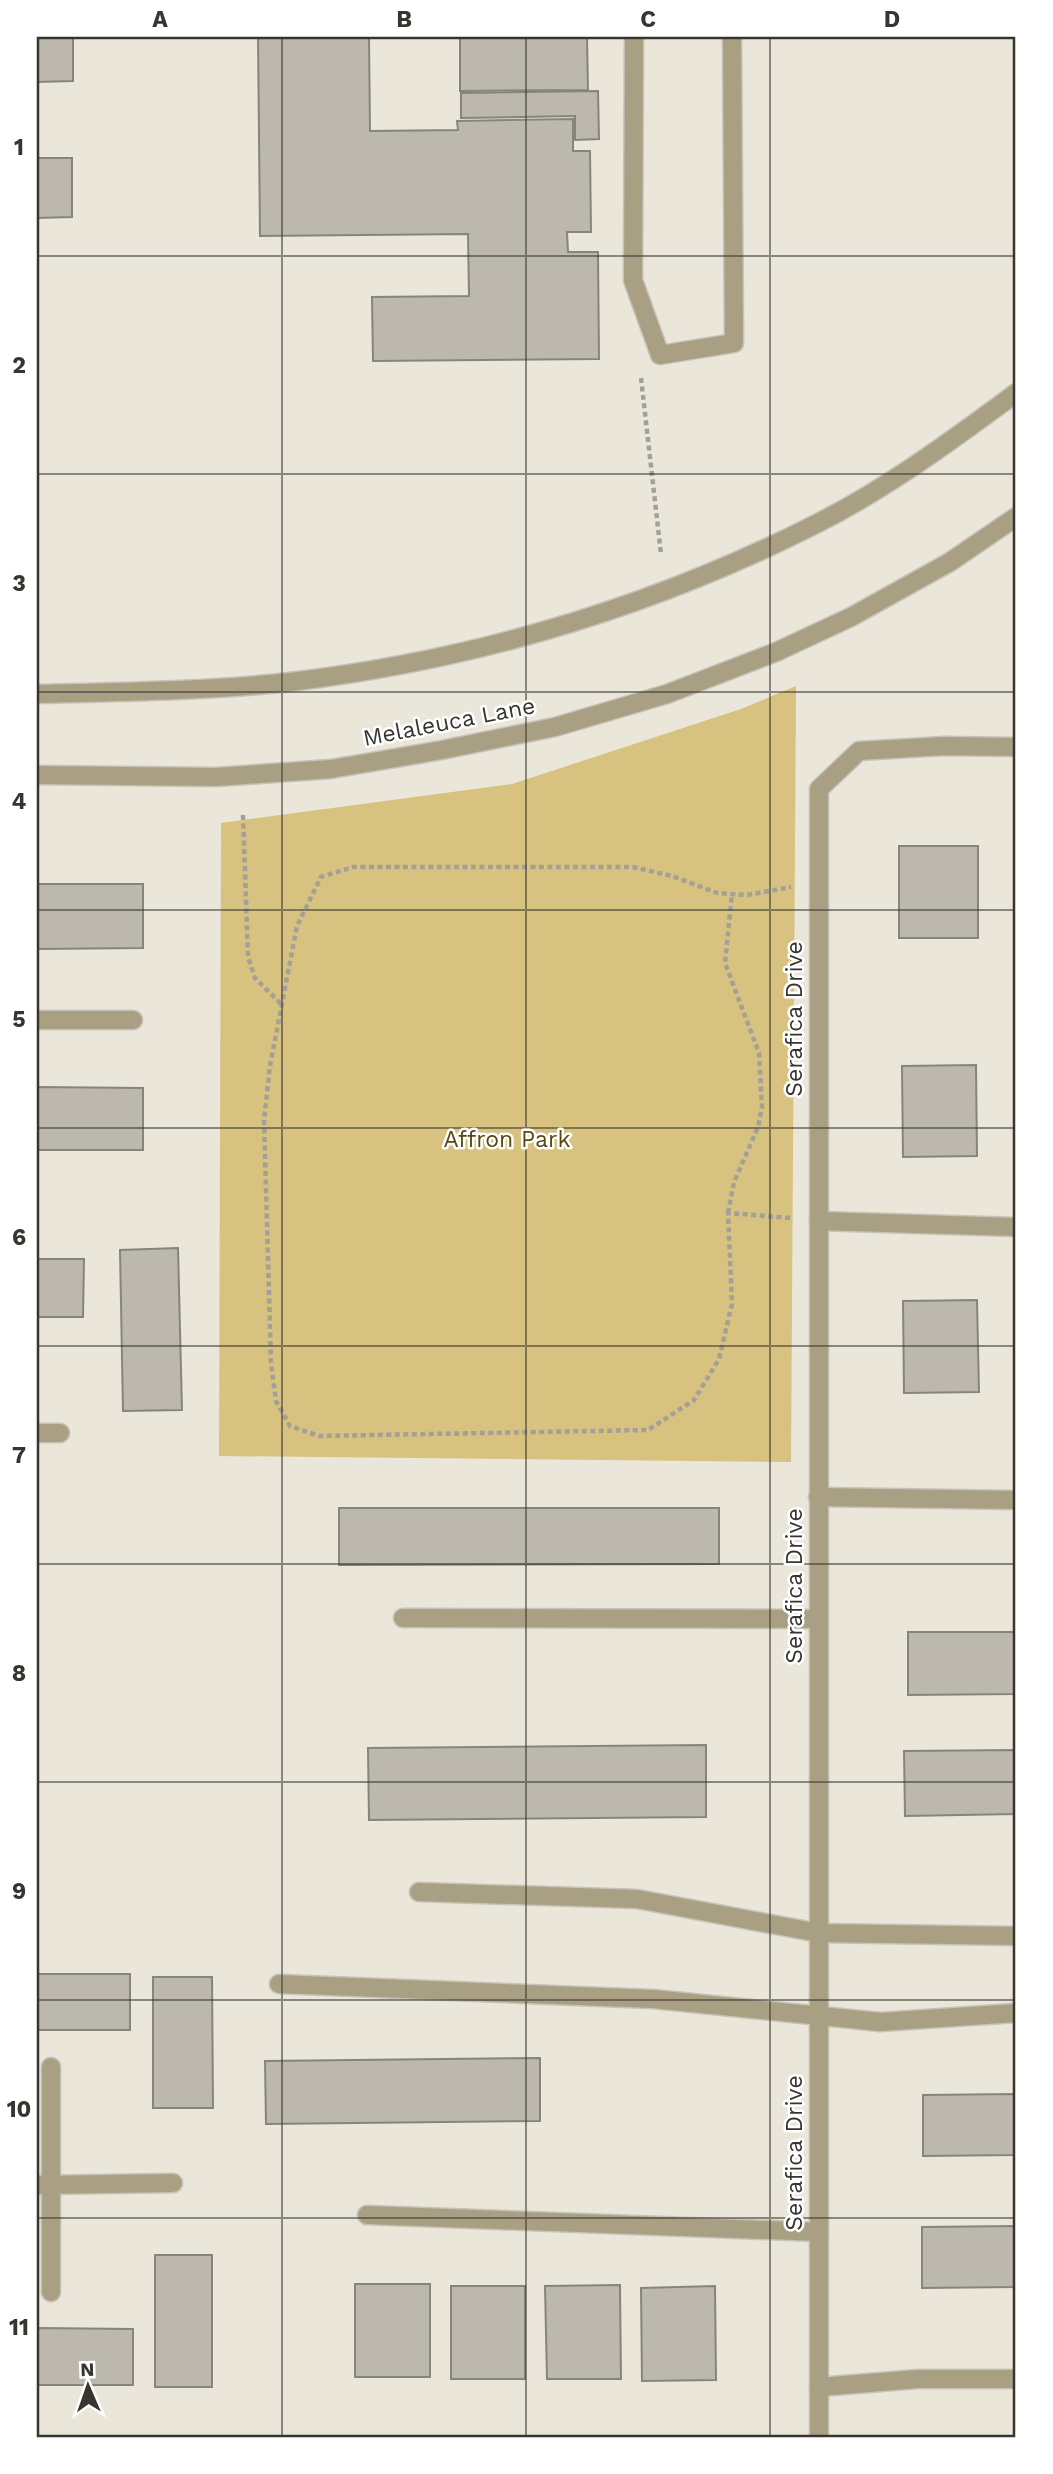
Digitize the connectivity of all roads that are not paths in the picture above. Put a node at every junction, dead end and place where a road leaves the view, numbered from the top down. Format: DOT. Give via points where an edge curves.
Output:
graph roads {
  1 [pos="634,37"];
  2 [pos="732,37"];
  3 [pos="1016,393"];
  4 [pos="1016,517"];
  5 [pos="37,694"];
  6 [pos="1016,747"];
  7 [pos="37,775"];
  8 [pos="37,1020"];
  9 [pos="133,1020"];
  10 [pos="819,1221"];
  11 [pos="1016,1227"];
  12 [pos="37,1433"];
  13 [pos="60,1433"];
  14 [pos="818,1497"];
  15 [pos="1016,1500"];
  16 [pos="402,1618"];
  17 [pos="818,1619"];
  18 [pos="419,1892"];
  19 [pos="819,1933"];
  20 [pos="1016,1936"];
  21 [pos="279,1984"];
  22 [pos="1016,2013"];
  23 [pos="819,2017"];
  24 [pos="51,2067"];
  25 [pos="173,2183"];
  26 [pos="44,2185"];
  27 [pos="368,2215"];
  28 [pos="819,2232"];
  29 [pos="51,2292"];
  30 [pos="1016,2379"];
  31 [pos="819,2387"];
  32 [pos="819,2437"];
  1 -- 2 [label="street" via="634,280 660,355 734,344"];
  3 -- 5 [label="street" via="912,469 818,523 625,606 514,640 289,682"];
  4 -- 7 [label="street, Melaleuca Lane" via="950,562 776,652 667,694 555,727 331,769 216,777"];
  6 -- 10 [label="street, Serafica Drive" via="859,751 819,789"];
  8 -- 9 [label="street"];
  10 -- 11 [label="street"];
  10 -- 14 [label="street, Serafica Drive"];
  12 -- 13 [label="street"];
  14 -- 15 [label="street"];
  14 -- 17 [label="street, Serafica Drive"];
  16 -- 17 [label="street"];
  17 -- 19 [label="street, Serafica Drive"];
  18 -- 19 [label="street" via="637,1899"];
  19 -- 20 [label="street"];
  19 -- 23 [label="street, Serafica Drive"];
  21 -- 23 [label="street" via="653,1998"];
  22 -- 23 [label="street" via="880,2022"];
  23 -- 28 [label="street, Serafica Drive"];
  24 -- 26 [label="street"];
  25 -- 26 [label="street"];
  26 -- 29 [label="street"];
  27 -- 28 [label="street"];
  28 -- 31 [label="street, Serafica Drive"];
  30 -- 31 [label="street" via="918,2379"];
  31 -- 32 [label="street, Serafica Drive"];
}
